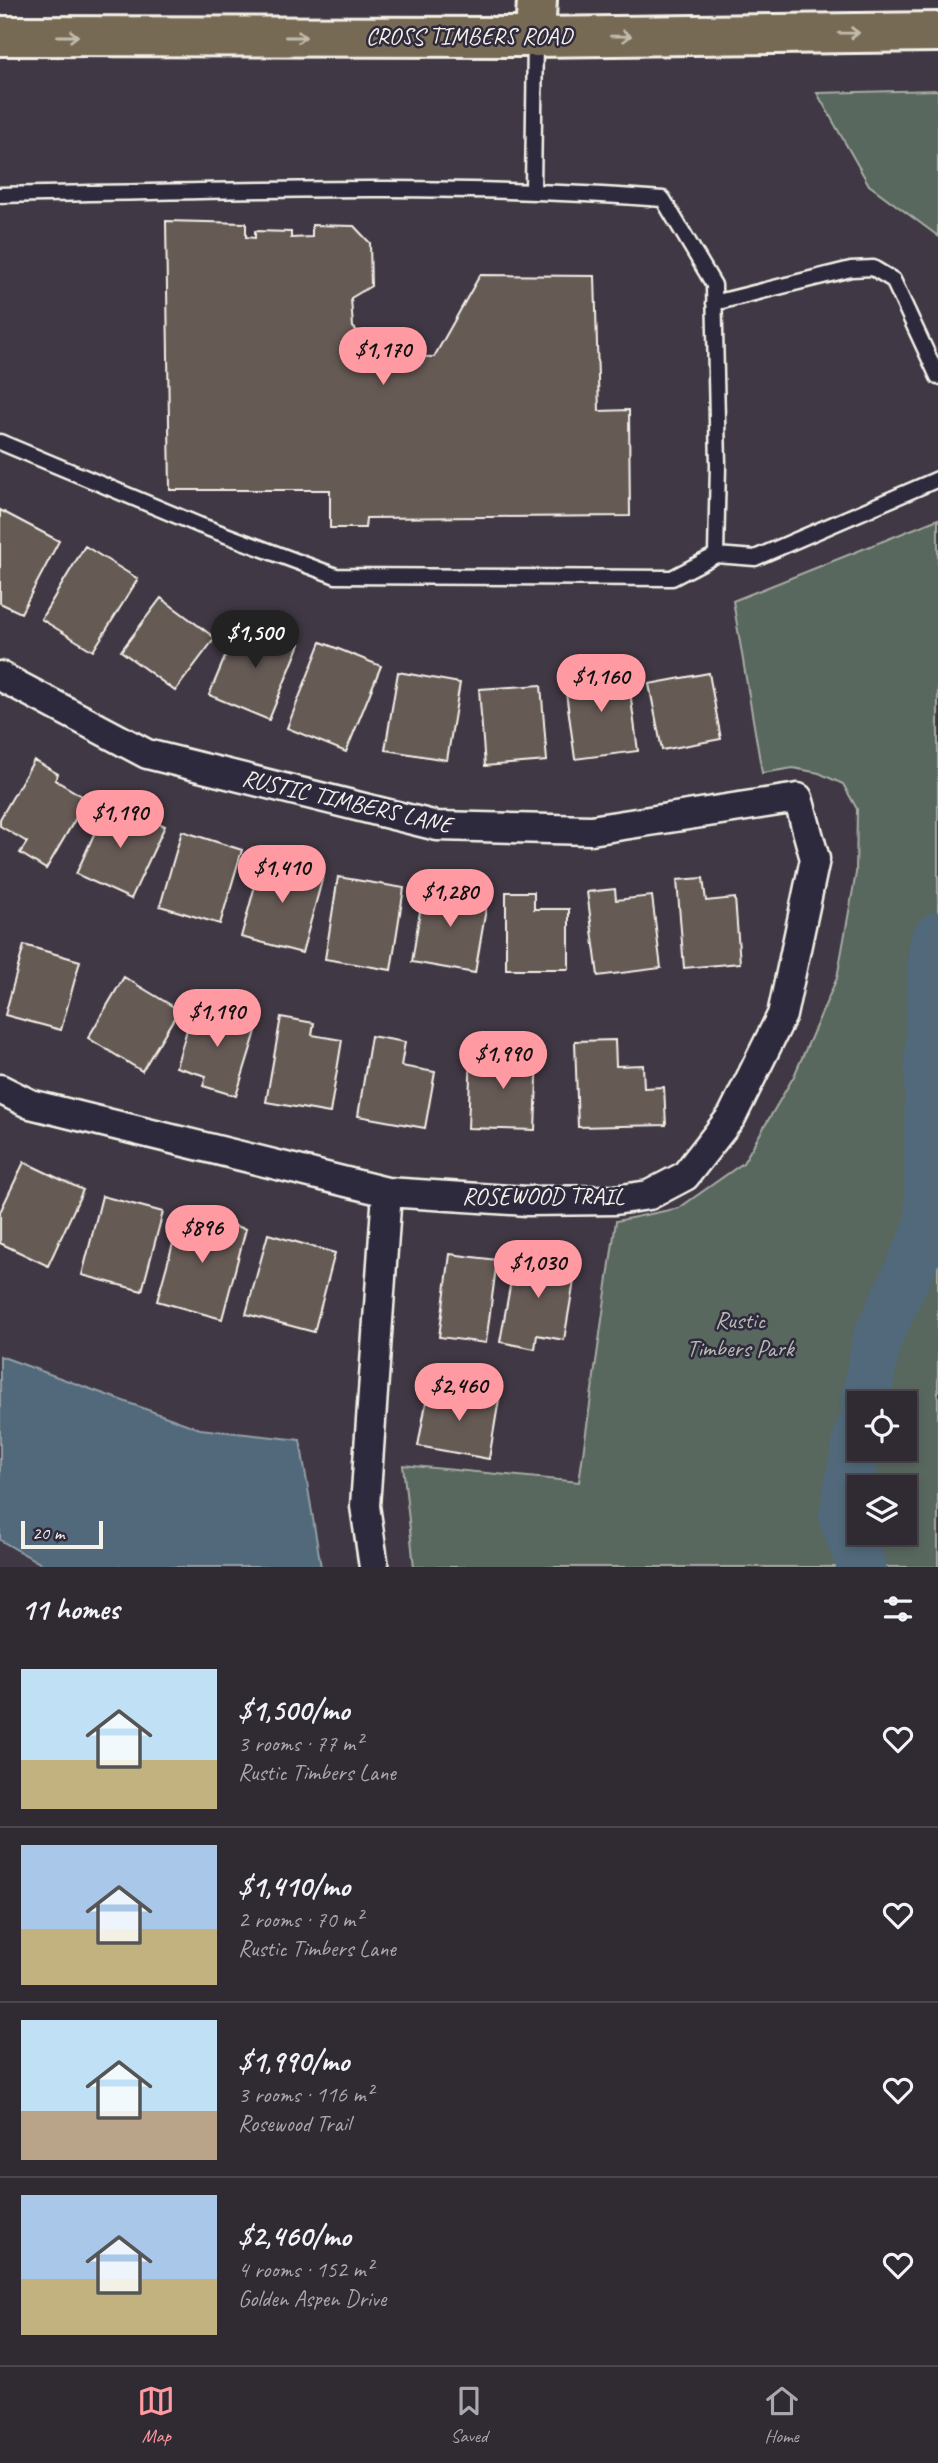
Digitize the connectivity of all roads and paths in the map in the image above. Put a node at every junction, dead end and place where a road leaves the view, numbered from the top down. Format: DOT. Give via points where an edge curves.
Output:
graph roads {
  1 [pos="536,18"];
  2 [pos="938,32"];
  3 [pos="0,36"];
  4 [pos="533,191"];
  5 [pos="0,195"];
  6 [pos="714,303"];
  7 [pos="938,377"];
  8 [pos="0,442"];
  9 [pos="938,479"];
  10 [pos="716,555"];
  11 [pos="0,676"];
  12 [pos="798,798"];
  13 [pos="0,1088"];
  14 [pos="387,1192"];
  15 [pos="374,1567"];
  1 -- 2 [label="main road, CROSS TIMBERS ROAD, one-way"];
  3 -- 1 [label="main road, CROSS TIMBERS ROAD, one-way"];
  1 -- 4 [label="lane"];
  4 -- 5 [label="lane"];
  4 -- 6 [label="lane" via="663,199 713,285"];
  6 -- 7 [label="lane" via="851,269 873,268 893,280"];
  6 -- 10 [label="lane"];
  8 -- 10 [label="lane" via="199,525 337,576 672,578"];
  9 -- 10 [label="lane" via="755,558"];
  11 -- 12 [label="street, RUSTIC TIMBERS LANE" via="147,754 437,826 591,830"];
  12 -- 14 [label="street, ROSEWOOD TRAIL" via="815,859 782,1015 732,1116 685,1176 649,1195 615,1200 527,1201"];
  13 -- 14 [label="street, ROSEWOOD TRAIL" via="30,1104"];
  14 -- 15 [label="street" via="365,1506"];
}
